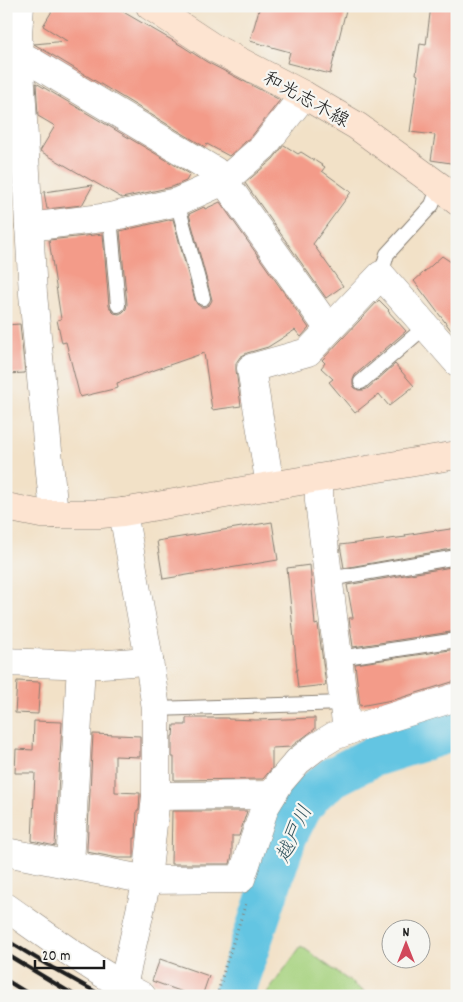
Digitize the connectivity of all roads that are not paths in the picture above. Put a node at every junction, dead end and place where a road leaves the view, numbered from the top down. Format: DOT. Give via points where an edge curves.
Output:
graph roads {
  1 [pos="20,6"];
  2 [pos="150,6"];
  3 [pos="15,41"];
  4 [pos="304,95"];
  5 [pos="16,165"];
  6 [pos="224,181"];
  7 [pos="448,193"];
  8 [pos="177,202"];
  9 [pos="110,217"];
  10 [pos="29,227"];
  11 [pos="381,275"];
  12 [pos="203,298"];
  13 [pos="118,305"];
  14 [pos="426,326"];
  15 [pos="329,330"];
  16 [pos="457,362"];
  17 [pos="360,382"];
  18 [pos="457,455"];
  19 [pos="318,479"];
  20 [pos="270,486"];
  21 [pos="6,507"];
  22 [pos="123,512"];
  23 [pos="54,514"];
  24 [pos="457,557"];
  25 [pos="329,580"];
  26 [pos="457,640"];
  27 [pos="339,658"];
  28 [pos="149,660"];
  29 [pos="6,662"];
  30 [pos="81,665"];
  31 [pos="457,697"];
  32 [pos="344,703"];
  33 [pos="156,708"];
  34 [pos="348,731"];
  35 [pos="272,795"];
  36 [pos="156,796"];
  37 [pos="6,852"];
  38 [pos="70,865"];
  39 [pos="148,880"];
  40 [pos="6,907"];
  41 [pos="132,991"];
  1 -- 3 [label="street"];
  2 -- 4 [label="street, 和光志木線" via="214,48"];
  3 -- 5 [label="street"];
  3 -- 6 [label="street" via="215,171"];
  4 -- 6 [label="street" via="263,147"];
  4 -- 7 [label="street, 和光志木線" via="357,126"];
  5 -- 10 [label="street"];
  6 -- 8 [label="street"];
  6 -- 15 [label="street"];
  7 -- 11 [label="lane" via="432,205 387,254"];
  8 -- 9 [label="street"];
  8 -- 12 [label="lane"];
  9 -- 10 [label="street"];
  9 -- 13 [label="lane"];
  10 -- 23 [label="street"];
  11 -- 14 [label="street"];
  11 -- 15 [label="street"];
  14 -- 16 [label="street"];
  14 -- 17 [label="lane"];
  15 -- 20 [label="street" via="308,352 251,368"];
  18 -- 19 [label="street"];
  19 -- 20 [label="street"];
  19 -- 25 [label="street"];
  20 -- 22 [label="street"];
  21 -- 23 [label="street"];
  22 -- 23 [label="street"];
  22 -- 28 [label="street"];
  24 -- 25 [label="lane"];
  25 -- 27 [label="street"];
  26 -- 27 [label="lane"];
  27 -- 32 [label="street"];
  28 -- 30 [label="street"];
  28 -- 33 [label="street"];
  29 -- 30 [label="street"];
  30 -- 38 [label="street"];
  31 -- 34 [label="street"];
  32 -- 33 [label="lane"];
  32 -- 34 [label="street"];
  33 -- 36 [label="street"];
  34 -- 35 [label="street" via="334,736 298,761"];
  35 -- 36 [label="street"];
  35 -- 39 [label="street" via="241,879"];
  36 -- 39 [label="street"];
  37 -- 38 [label="street"];
  38 -- 39 [label="street"];
  39 -- 41 [label="street"];
  40 -- 41 [label="street"];
}
